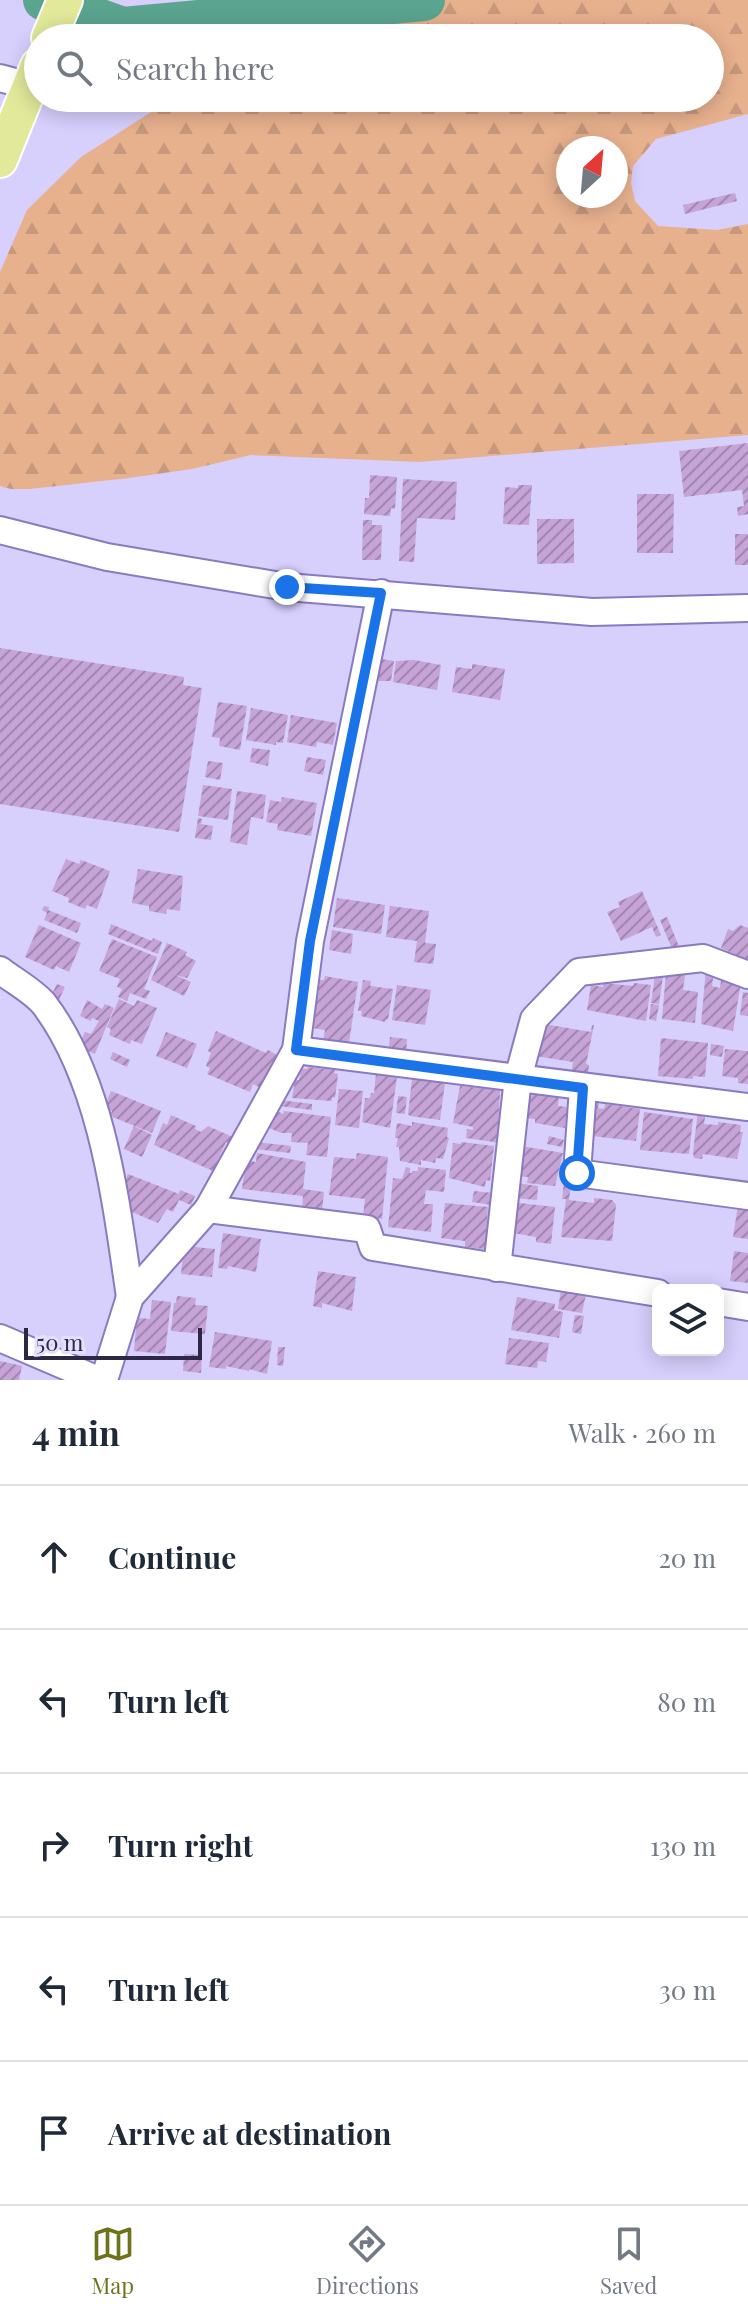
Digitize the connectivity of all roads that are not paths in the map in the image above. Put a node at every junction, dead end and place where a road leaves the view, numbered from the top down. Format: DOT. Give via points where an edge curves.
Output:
graph roads {
  1 [pos="65,0"];
  2 [pos="55,24"];
  3 [pos="23,77"];
  4 [pos="0,160"];
  5 [pos="0,530"];
  6 [pos="381,593"];
  7 [pos="748,608"];
  8 [pos="0,970"];
  9 [pos="748,975"];
  10 [pos="296,1050"];
  11 [pos="518,1078"];
  12 [pos="583,1088"];
  13 [pos="748,1107"];
  14 [pos="748,1196"];
  15 [pos="208,1209"];
  16 [pos="497,1268"];
  17 [pos="652,1292"];
  18 [pos="130,1297"];
  19 [pos="724,1303"];
  20 [pos="748,1307"];
  21 [pos="0,1338"];
  22 [pos="101,1380"];
  1 -- 2 [label="main road"];
  3 -- 4 [label="main road"];
  5 -- 6 [label="street" via="107,557 287,587"];
  6 -- 7 [label="street" via="592,612"];
  6 -- 10 [label="street" via="310,941"];
  8 -- 18 [label="street" via="42,1002 71,1047 100,1129"];
  9 -- 11 [label="street" via="703,958 579,972 534,1019"];
  10 -- 11 [label="street"];
  10 -- 15 [label="street"];
  11 -- 12 [label="street"];
  11 -- 16 [label="street"];
  12 -- 13 [label="street"];
  12 -- 14 [label="street" via="577,1173"];
  15 -- 16 [label="street" via="367,1229 373,1247"];
  15 -- 18 [label="street"];
  16 -- 17 [label="street"];
  18 -- 22 [label="street"];
  19 -- 20 [label="street"];
  21 -- 22 [label="street"];
}
